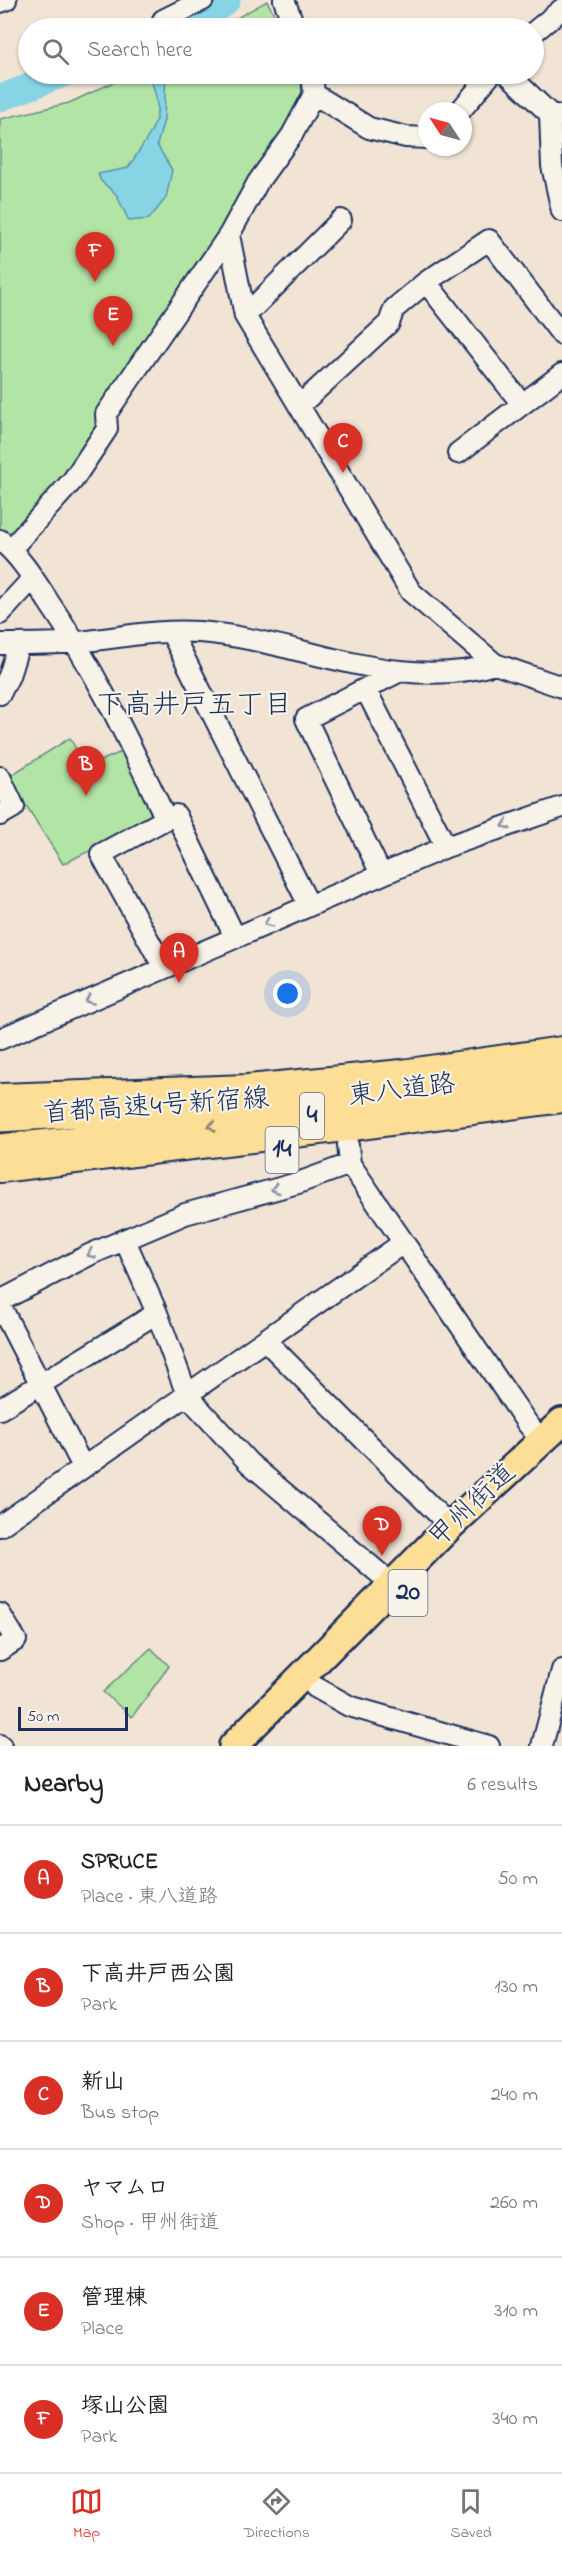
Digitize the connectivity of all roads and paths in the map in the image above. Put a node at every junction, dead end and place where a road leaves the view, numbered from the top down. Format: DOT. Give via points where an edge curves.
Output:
graph roads {
  1 [pos="6,0"];
  2 [pos="203,0"];
  3 [pos="284,0"];
  4 [pos="0,2"];
  5 [pos="562,9"];
  6 [pos="167,18"];
  7 [pos="291,18"];
  8 [pos="544,24"];
  9 [pos="313,84"];
  10 [pos="483,84"];
  11 [pos="520,84"];
  12 [pos="314,94"];
  13 [pos="468,102"];
  14 [pos="556,115"];
  15 [pos="418,138"];
  16 [pos="562,211"];
  17 [pos="340,220"];
  18 [pos="229,235"];
  19 [pos="426,282"];
  20 [pos="245,316"];
  21 [pos="562,336"];
  22 [pos="562,374"];
  23 [pos="522,404"];
  24 [pos="299,406"];
  25 [pos="458,453"];
  26 [pos="5,544"];
  27 [pos="33,578"];
  28 [pos="0,614"];
  29 [pos="171,632"];
  30 [pos="77,642"];
  31 [pos="10,644"];
  32 [pos="495,664"];
  33 [pos="398,672"];
  34 [pos="562,687"];
  35 [pos="366,690"];
  36 [pos="0,694"];
  37 [pos="0,777"];
  38 [pos="562,807"];
  39 [pos="0,815"];
  40 [pos="166,819"];
  41 [pos="446,847"];
  42 [pos="381,874"];
  43 [pos="309,905"];
  44 [pos="235,937"];
  45 [pos="164,968"];
  46 [pos="562,1036"];
  47 [pos="0,1039"];
  48 [pos="562,1049"];
  49 [pos="562,1065"];
  50 [pos="562,1085"];
  51 [pos="8,1096"];
  52 [pos="562,1100"];
  53 [pos="562,1113"];
  54 [pos="61,1114"];
  55 [pos="0,1118"];
  56 [pos="0,1122"];
  57 [pos="0,1146"];
  58 [pos="349,1154"];
  59 [pos="0,1171"];
  60 [pos="125,1240"];
  61 [pos="404,1243"];
  62 [pos="0,1303"];
  63 [pos="157,1313"];
  64 [pos="265,1340"];
  65 [pos="39,1385"];
  66 [pos="187,1395"];
  67 [pos="0,1409"];
  68 [pos="562,1422"];
  69 [pos="552,1443"];
  70 [pos="83,1467"];
  71 [pos="0,1526"];
  72 [pos="450,1526"];
  73 [pos="393,1585"];
  74 [pos="0,1614"];
  75 [pos="0,1650"];
  76 [pos="562,1670"];
  77 [pos="315,1687"];
  78 [pos="233,1746"];
  79 [pos="258,1746"];
  80 [pos="489,1746"];
  81 [pos="542,1746"];
  1 -- 4 [label="street"];
  2 -- 6 [label="street"];
  3 -- 7 [label="street"];
  5 -- 8 [label="street"];
  9 -- 12 [label="street"];
  10 -- 13 [label="street"];
  11 -- 14 [label="street"];
  12 -- 15 [label="street" via="369,128"];
  12 -- 18 [label="street"];
  14 -- 16 [label="street" via="552,166"];
  17 -- 20 [label="street"];
  18 -- 20 [label="street"];
  18 -- 26 [label="street" via="106,414 107,429 73,480"];
  19 -- 21 [label="street" via="489,240"];
  19 -- 23 [label="street"];
  19 -- 24 [label="street" via="394,309 388,323"];
  20 -- 24 [label="street"];
  22 -- 23 [label="street"];
  23 -- 25 [label="street"];
  24 -- 32 [label="street" via="411,592"];
  26 -- 27 [label="street"];
  27 -- 28 [label="street"];
  27 -- 30 [label="street"];
  29 -- 30 [label="street"];
  29 -- 33 [label="street" via="213,633"];
  29 -- 43 [label="street"];
  30 -- 31 [label="street"];
  30 -- 40 [label="street"];
  31 -- 36 [label="street"];
  32 -- 33 [label="street" via="477,669"];
  32 -- 34 [label="street"];
  33 -- 35 [label="street"];
  35 -- 41 [label="street"];
  35 -- 42 [label="street" via="306,719"];
  37 -- 39 [label="street" via="14,807"];
  38 -- 41 [label="street, one-way"];
  40 -- 44 [label="street" via="176,815"];
  40 -- 45 [label="street" via="101,854"];
  41 -- 42 [label="street"];
  42 -- 43 [label="street"];
  43 -- 44 [label="street, one-way"];
  44 -- 45 [label="street"];
  45 -- 47 [label="street, one-way"];
  46 -- 51 [label="main road" via="414,1056"];
  48 -- 51 [label="main road, 東八道路" via="402,1072 247,1087"];
  49 -- 54 [label="highway, 首都高速4号新宿線 / 4" via="411,1086"];
  50 -- 57 [label="highway, 首都高速4号新宿線 / 4, one-way" via="331,1115"];
  52 -- 59 [label="main road, 東八道路 / 14"];
  53 -- 58 [label="main road, 14"];
  54 -- 55 [label="highway, 首都高速4号新宿線 / 4"];
  54 -- 56 [label="highway"];
  58 -- 59 [label="main road, 14"];
  58 -- 60 [label="street, one-way" via="298,1183 185,1214"];
  58 -- 61 [label="street"];
  60 -- 62 [label="street, one-way"];
  60 -- 63 [label="street"];
  61 -- 64 [label="street"];
  61 -- 69 [label="street" via="531,1429"];
  62 -- 65 [label="street"];
  63 -- 65 [label="street"];
  63 -- 66 [label="street"];
  64 -- 66 [label="street"];
  64 -- 72 [label="street"];
  65 -- 67 [label="street"];
  65 -- 70 [label="street"];
  66 -- 70 [label="street"];
  66 -- 73 [label="street" via="249,1463"];
  68 -- 69 [label="highway, 甲州街道 / 20"];
  69 -- 72 [label="highway, 甲州街道 / 20"];
  69 -- 77 [label="highway, 甲州街道 / 20"];
  70 -- 71 [label="street"];
  72 -- 73 [label="highway, 甲州街道 / 20"];
  73 -- 78 [label="highway, 甲州街道 / 20"];
  74 -- 75 [label="street" via="16,1640"];
  76 -- 81 [label="street"];
  77 -- 79 [label="highway, 甲州街道 / 20"];
  77 -- 80 [label="street" via="349,1706"];
}
